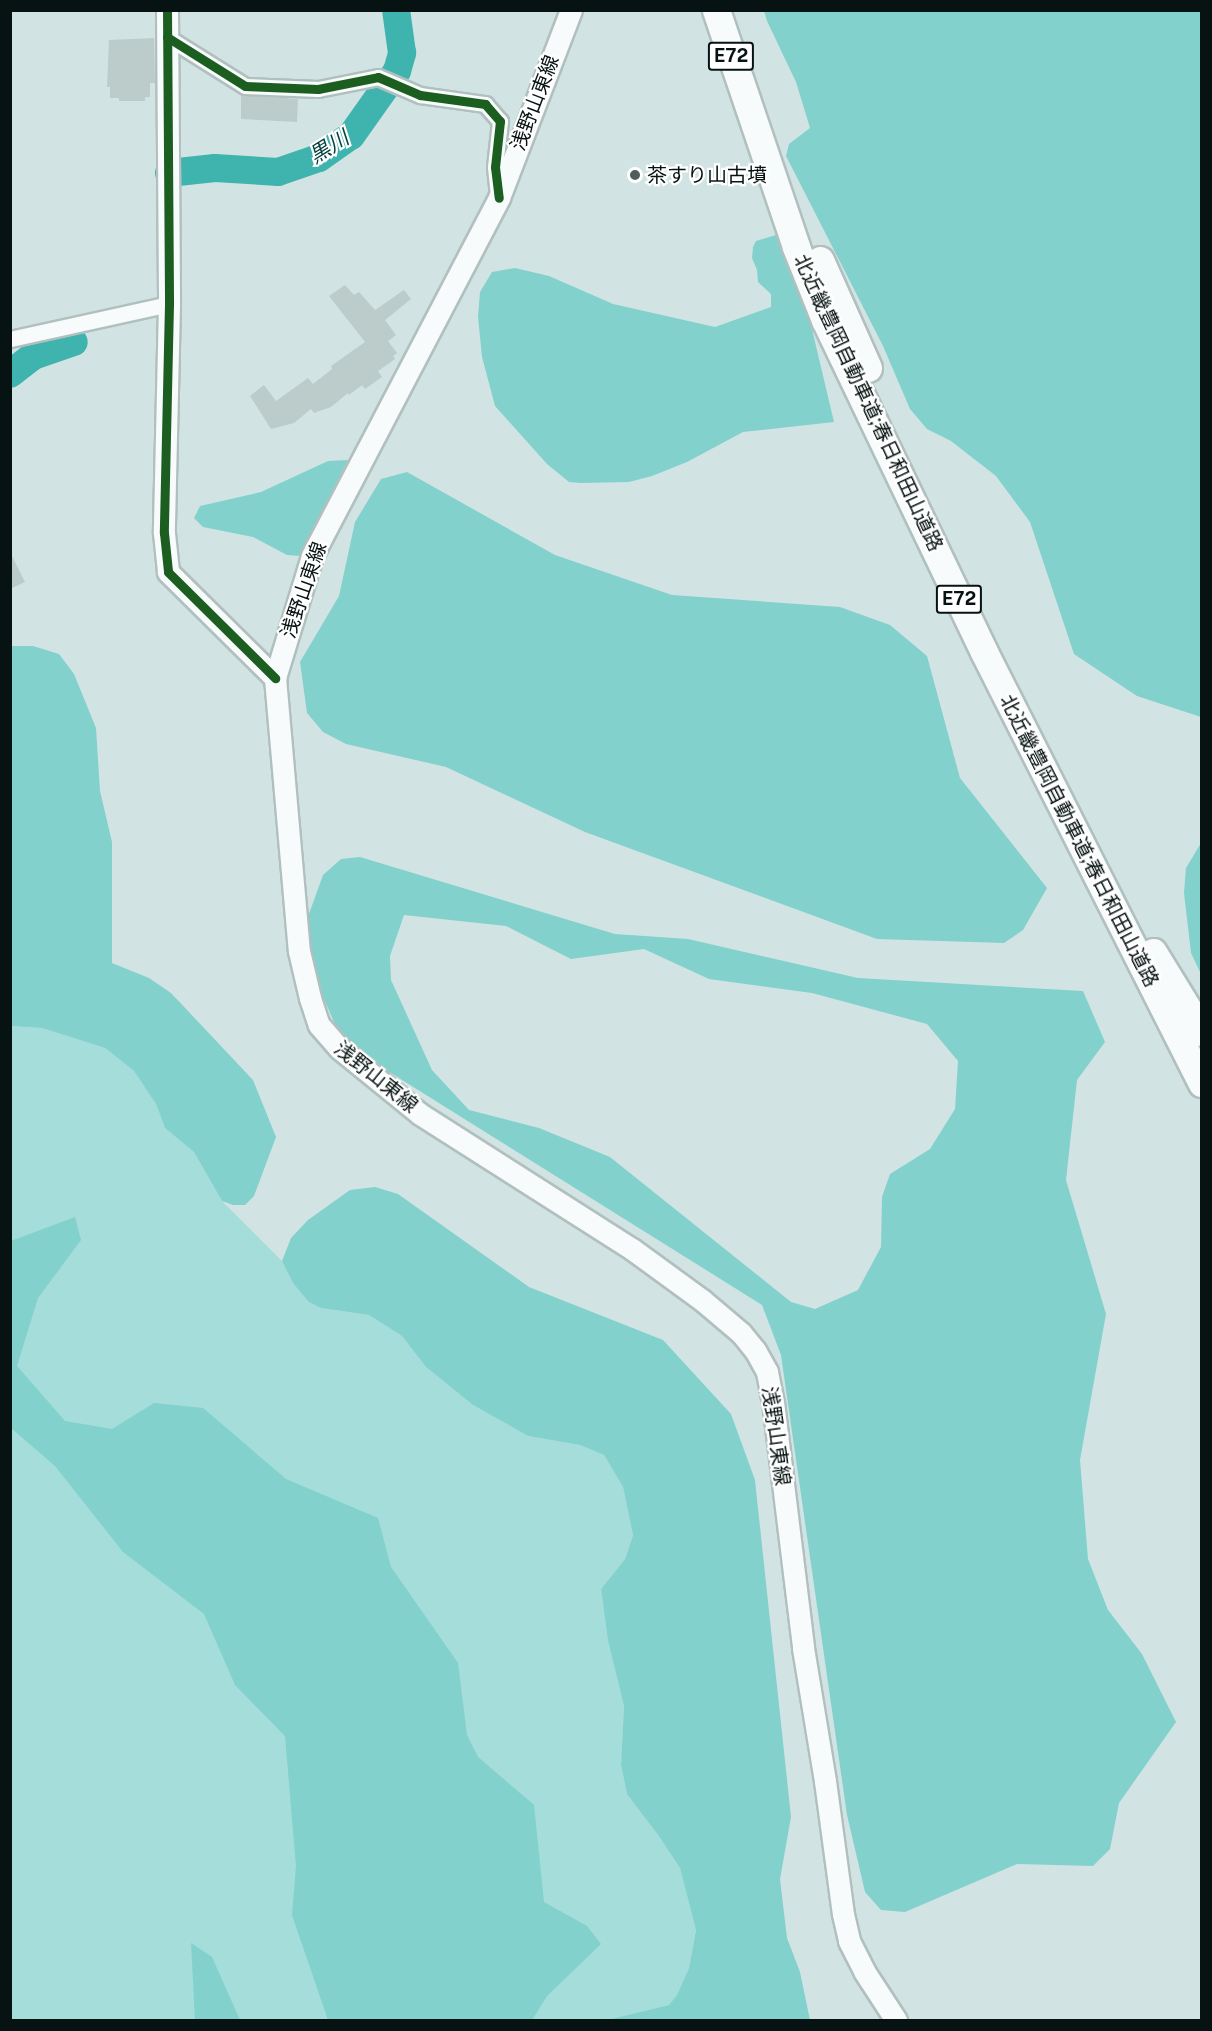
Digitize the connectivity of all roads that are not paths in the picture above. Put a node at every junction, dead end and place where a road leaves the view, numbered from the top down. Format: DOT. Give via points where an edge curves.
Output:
graph roads {
  1 [pos="167,10"];
  2 [pos="571,10"];
  3 [pos="716,10"];
  4 [pos="167,37"];
  5 [pos="747,101"];
  6 [pos="498,198"];
  7 [pos="169,304"];
  8 [pos="10,339"];
  9 [pos="275,678"];
  10 [pos="1123,902"];
  11 [pos="1202,1032"];
  12 [pos="1202,1059"];
  13 [pos="1202,1083"];
  14 [pos="896,2020"];
  1 -- 4 [label="main road"];
  2 -- 6 [label="main road, 浅野山東線"];
  3 -- 5 [label="highway, 北近畿豊岡自動車道;春日和田山道路 / E72"];
  4 -- 6 [label="street" via="245,86 318,89 378,76 420,95 485,104 500,121 495,167"];
  4 -- 7 [label="main road"];
  5 -- 10 [label="highway, 北近畿豊岡自動車道;春日和田山道路 / E72" via="995,647"];
  5 -- 13 [label="highway, 北近畿豊岡自動車道;春日和田山道路 / E72" via="825,320 984,652"];
  6 -- 9 [label="main road, 浅野山東線" via="312,556"];
  7 -- 8 [label="street"];
  7 -- 9 [label="main road" via="164,533 168,572"];
  9 -- 14 [label="main road, 浅野山東線" via="299,951 310,998 326,1036 420,1114 632,1249 702,1300 741,1333 767,1372 843,1914 854,1951"];
  10 -- 11 [label="highway"];
  10 -- 12 [label="highway, 北近畿豊岡自動車道;春日和田山道路 / E72"];
}
